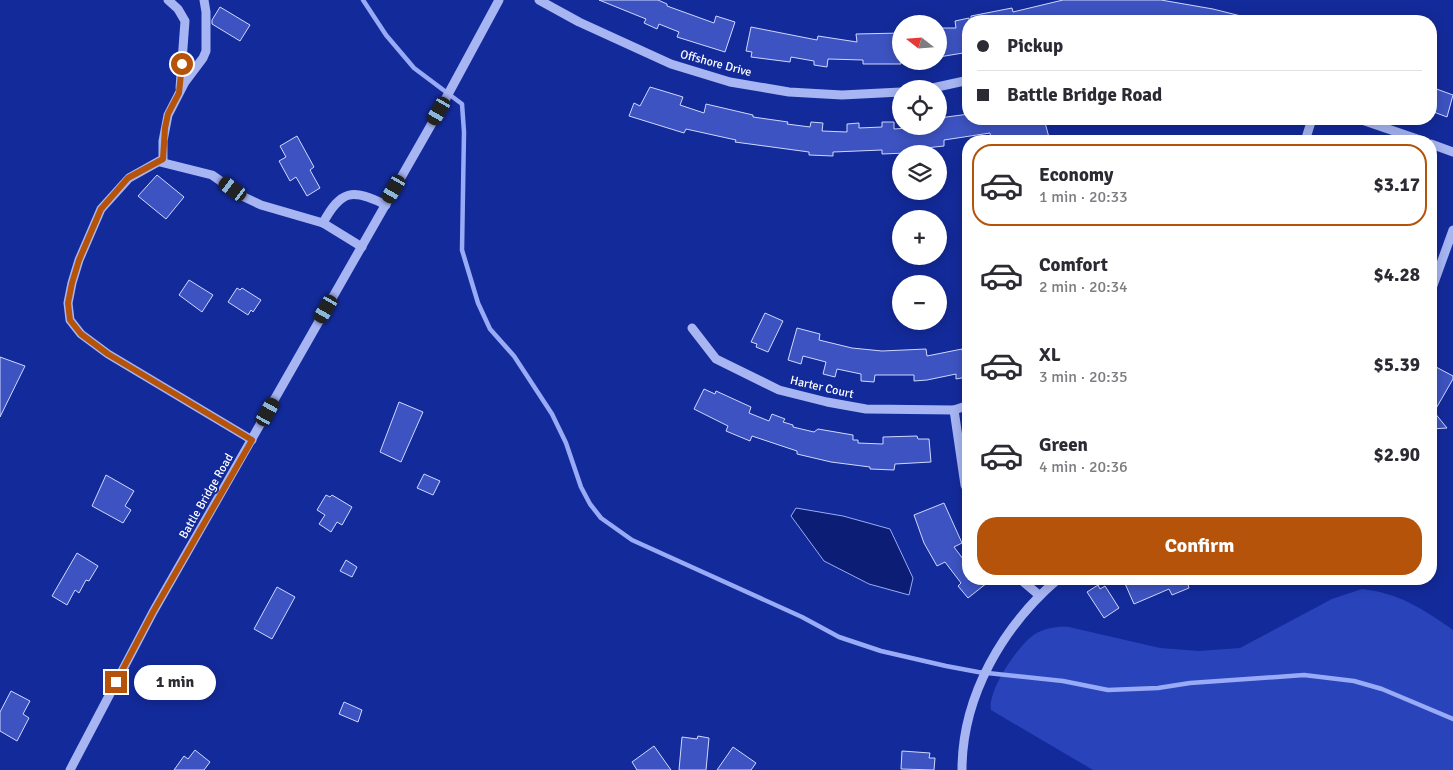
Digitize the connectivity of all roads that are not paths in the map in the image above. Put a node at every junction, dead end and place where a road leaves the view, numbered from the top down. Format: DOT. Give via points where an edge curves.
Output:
graph roads {
  1 [pos="168,0"];
  2 [pos="204,0"];
  3 [pos="500,0"];
  4 [pos="539,0"];
  5 [pos="962,82"];
  6 [pos="947,85"];
  7 [pos="892,92"];
  8 [pos="179,93"];
  9 [pos="1376,125"];
  10 [pos="1405,135"];
  11 [pos="1437,146"];
  12 [pos="1453,152"];
  13 [pos="160,162"];
  14 [pos="386,205"];
  15 [pos="322,223"];
  16 [pos="1453,230"];
  17 [pos="362,247"];
  18 [pos="1437,274"];
  19 [pos="692,328"];
  20 [pos="962,408"];
  21 [pos="954,410"];
  22 [pos="252,440"];
  23 [pos="962,465"];
  24 [pos="1027,585"];
  25 [pos="1051,585"];
  26 [pos="1039,595"];
  27 [pos="70,770"];
  28 [pos="962,770"];
  1 -- 8 [label="street" via="185,21"];
  2 -- 8 [label="street" via="206,50"];
  3 -- 14 [label="street, Battle Bridge Road"];
  4 -- 7 [label="street, Offshore Drive" via="671,64 730,82 789,92 842,95"];
  5 -- 6 [label="street"];
  8 -- 13 [label="street" via="168,114 164,154"];
  9 -- 10 [label="street"];
  11 -- 12 [label="street"];
  13 -- 15 [label="street" via="212,175 261,205"];
  13 -- 22 [label="street" via="128,178 101,209 72,283 68,303 70,320 81,334 108,354"];
  14 -- 15 [label="street" via="362,194 348,194 335,203"];
  14 -- 17 [label="street, Battle Bridge Road"];
  15 -- 17 [label="street"];
  16 -- 18 [label="street"];
  17 -- 22 [label="street, Battle Bridge Road"];
  19 -- 21 [label="street, Harter Court" via="716,359 779,390 866,409"];
  20 -- 21 [label="street, Harter Court"];
  21 -- 23 [label="street"];
  22 -- 27 [label="street, Battle Bridge Road" via="153,612"];
  24 -- 26 [label="street"];
  25 -- 26 [label="street"];
  26 -- 28 [label="street" via="985,670 967,730"];
}
